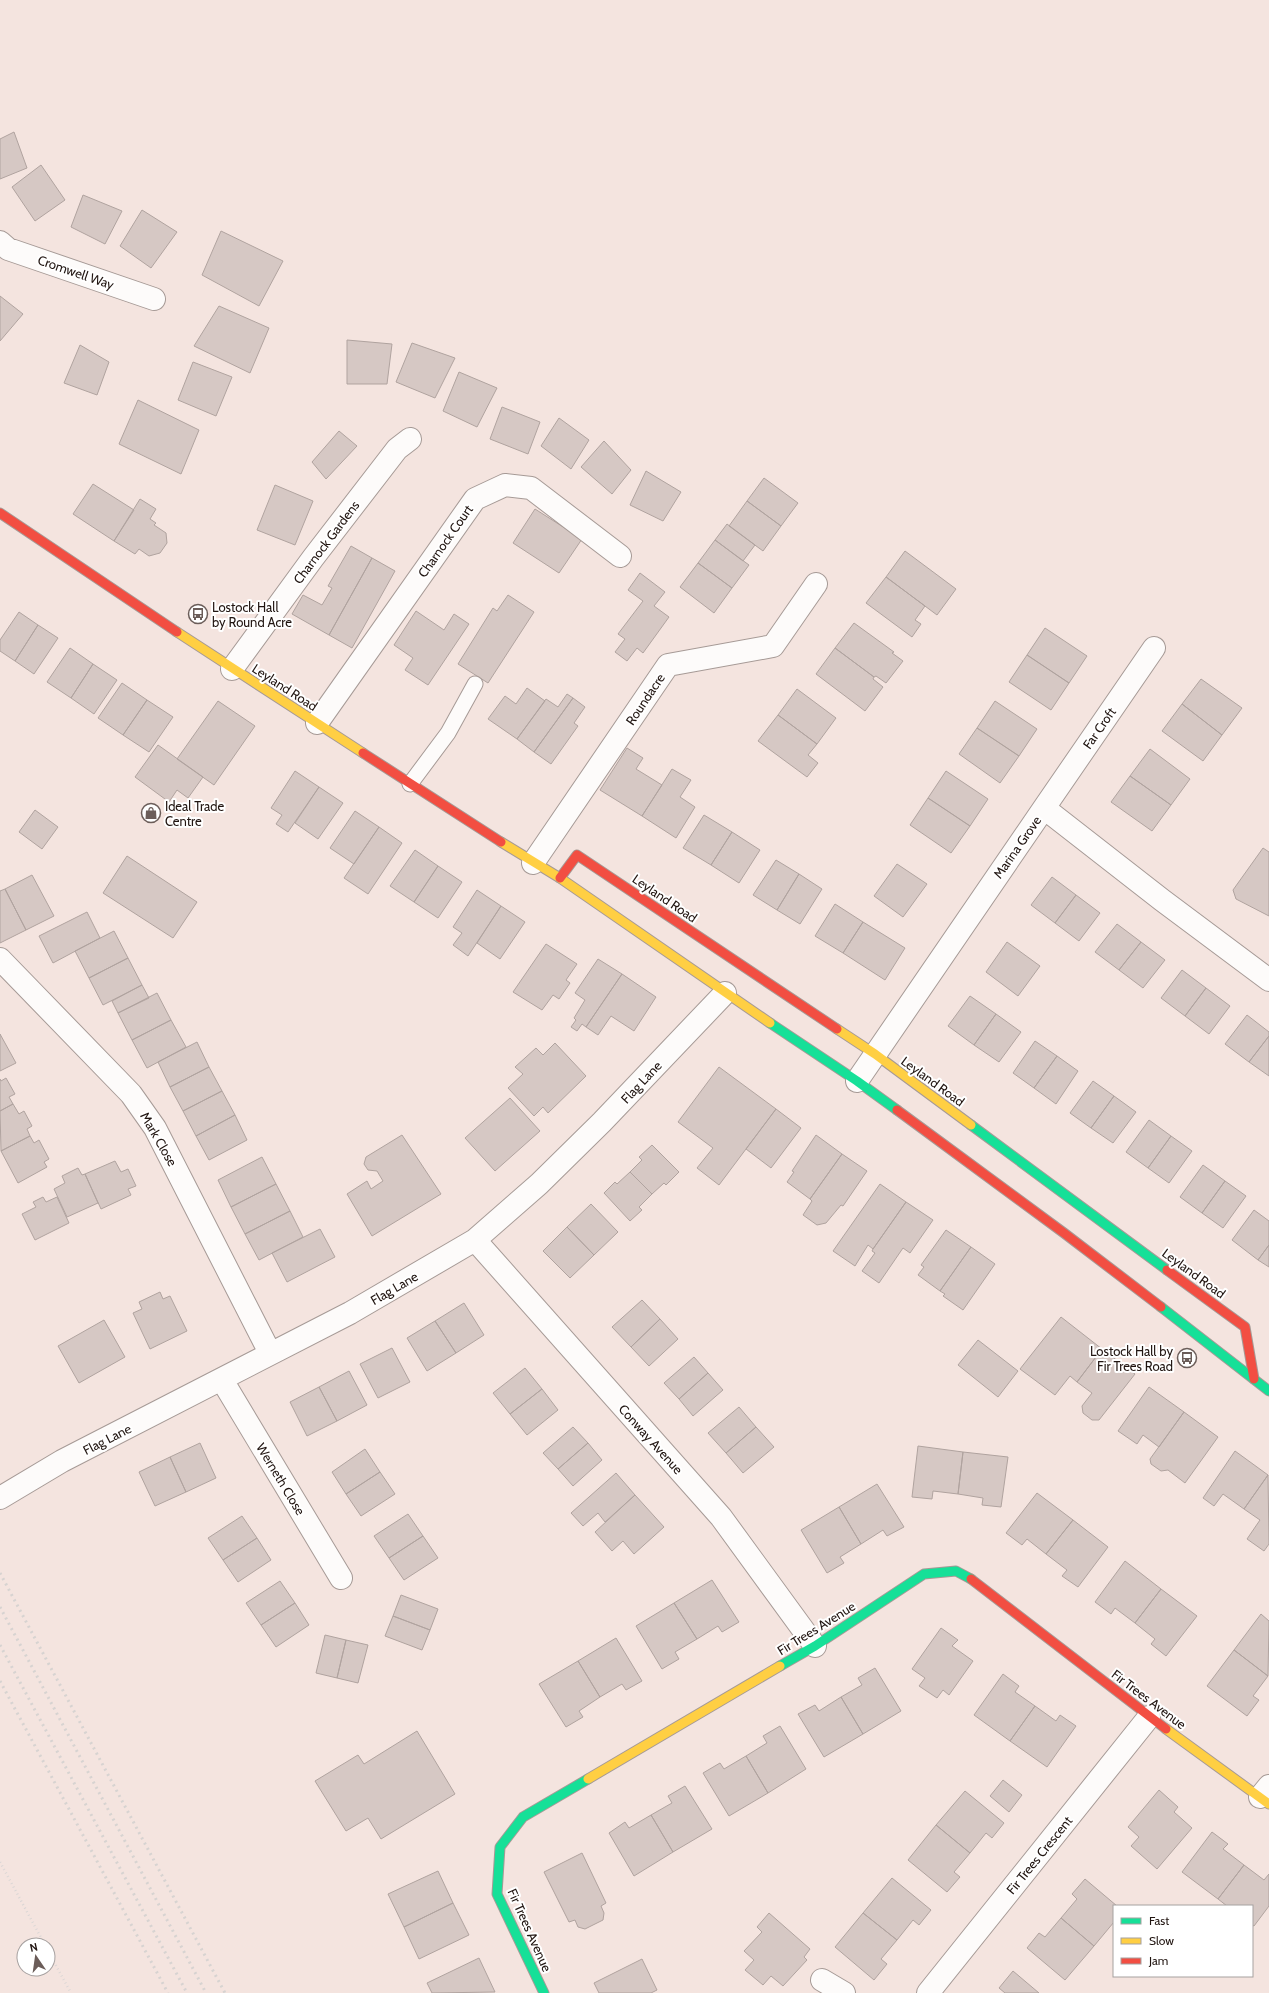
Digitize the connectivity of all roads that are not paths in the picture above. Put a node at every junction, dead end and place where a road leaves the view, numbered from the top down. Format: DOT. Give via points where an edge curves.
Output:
graph roads {
  1 [pos="0,242"];
  2 [pos="154,299"];
  3 [pos="410,439"];
  4 [pos="0,513"];
  5 [pos="620,556"];
  6 [pos="816,584"];
  7 [pos="1154,648"];
  8 [pos="232,669"];
  9 [pos="475,684"];
  10 [pos="317,723"];
  11 [pos="410,784"];
  12 [pos="1044,808"];
  13 [pos="533,863"];
  14 [pos="560,878"];
  15 [pos="0,959"];
  16 [pos="1269,980"];
  17 [pos="725,993"];
  18 [pos="875,1054"];
  19 [pos="857,1081"];
  20 [pos="475,1240"];
  21 [pos="270,1353"];
  22 [pos="222,1380"];
  23 [pos="1254,1380"];
  24 [pos="1269,1390"];
  25 [pos="0,1498"];
  26 [pos="341,1578"];
  27 [pos="815,1646"];
  28 [pos="1149,1717"];
  29 [pos="1266,1796"];
  30 [pos="822,1980"];
  31 [pos="544,1993"];
  32 [pos="844,1993"];
  33 [pos="928,1993"];
  1 -- 2 [label="street, Cromwell Way" via="8,249"];
  3 -- 8 [label="street, Charnock Gardens" via="397,450 313,558"];
  4 -- 8 [label="street, Leyland Road"];
  5 -- 10 [label="street, Charnock Court" via="531,488 505,485 475,499"];
  6 -- 13 [label="street, Roundacre" via="772,646 668,665"];
  7 -- 12 [label="street, Far Croft"];
  8 -- 10 [label="street, Leyland Road"];
  9 -- 11 [label="lane" via="448,733"];
  10 -- 11 [label="street, Leyland Road"];
  11 -- 13 [label="street, Leyland Road"];
  12 -- 16 [label="street, Marina Grove"];
  12 -- 18 [label="street, Marina Grove"];
  13 -- 14 [label="street, Leyland Road"];
  14 -- 17 [label="street, Leyland Road"];
  14 -- 18 [label="street, Leyland Road" via="577,855"];
  15 -- 21 [label="street, Mark Close" via="131,1094 155,1128"];
  17 -- 19 [label="street, Leyland Road"];
  17 -- 20 [label="street, Flag Lane" via="597,1128 539,1184"];
  18 -- 19 [label="street, Marina Grove"];
  18 -- 23 [label="street, Leyland Road" via="1245,1327"];
  19 -- 23 [label="street, Leyland Road" via="1064,1233"];
  20 -- 21 [label="street, Flag Lane" via="350,1313"];
  20 -- 27 [label="street, Conway Avenue" via="721,1517"];
  21 -- 22 [label="street, Flag Lane"];
  22 -- 25 [label="street, Flag Lane" via="62,1461"];
  22 -- 26 [label="street, Werneth Close"];
  23 -- 24 [label="street, Leyland Road"];
  27 -- 28 [label="street, Fir Trees Avenue" via="924,1574 956,1571 978,1583"];
  27 -- 31 [label="street, Fir Trees Avenue" via="523,1817 500,1847 497,1894"];
  28 -- 29 [label="street, Fir Trees Avenue"];
  28 -- 33 [label="street, Fir Trees Crescent"];
  30 -- 32 [label="street"];
}
